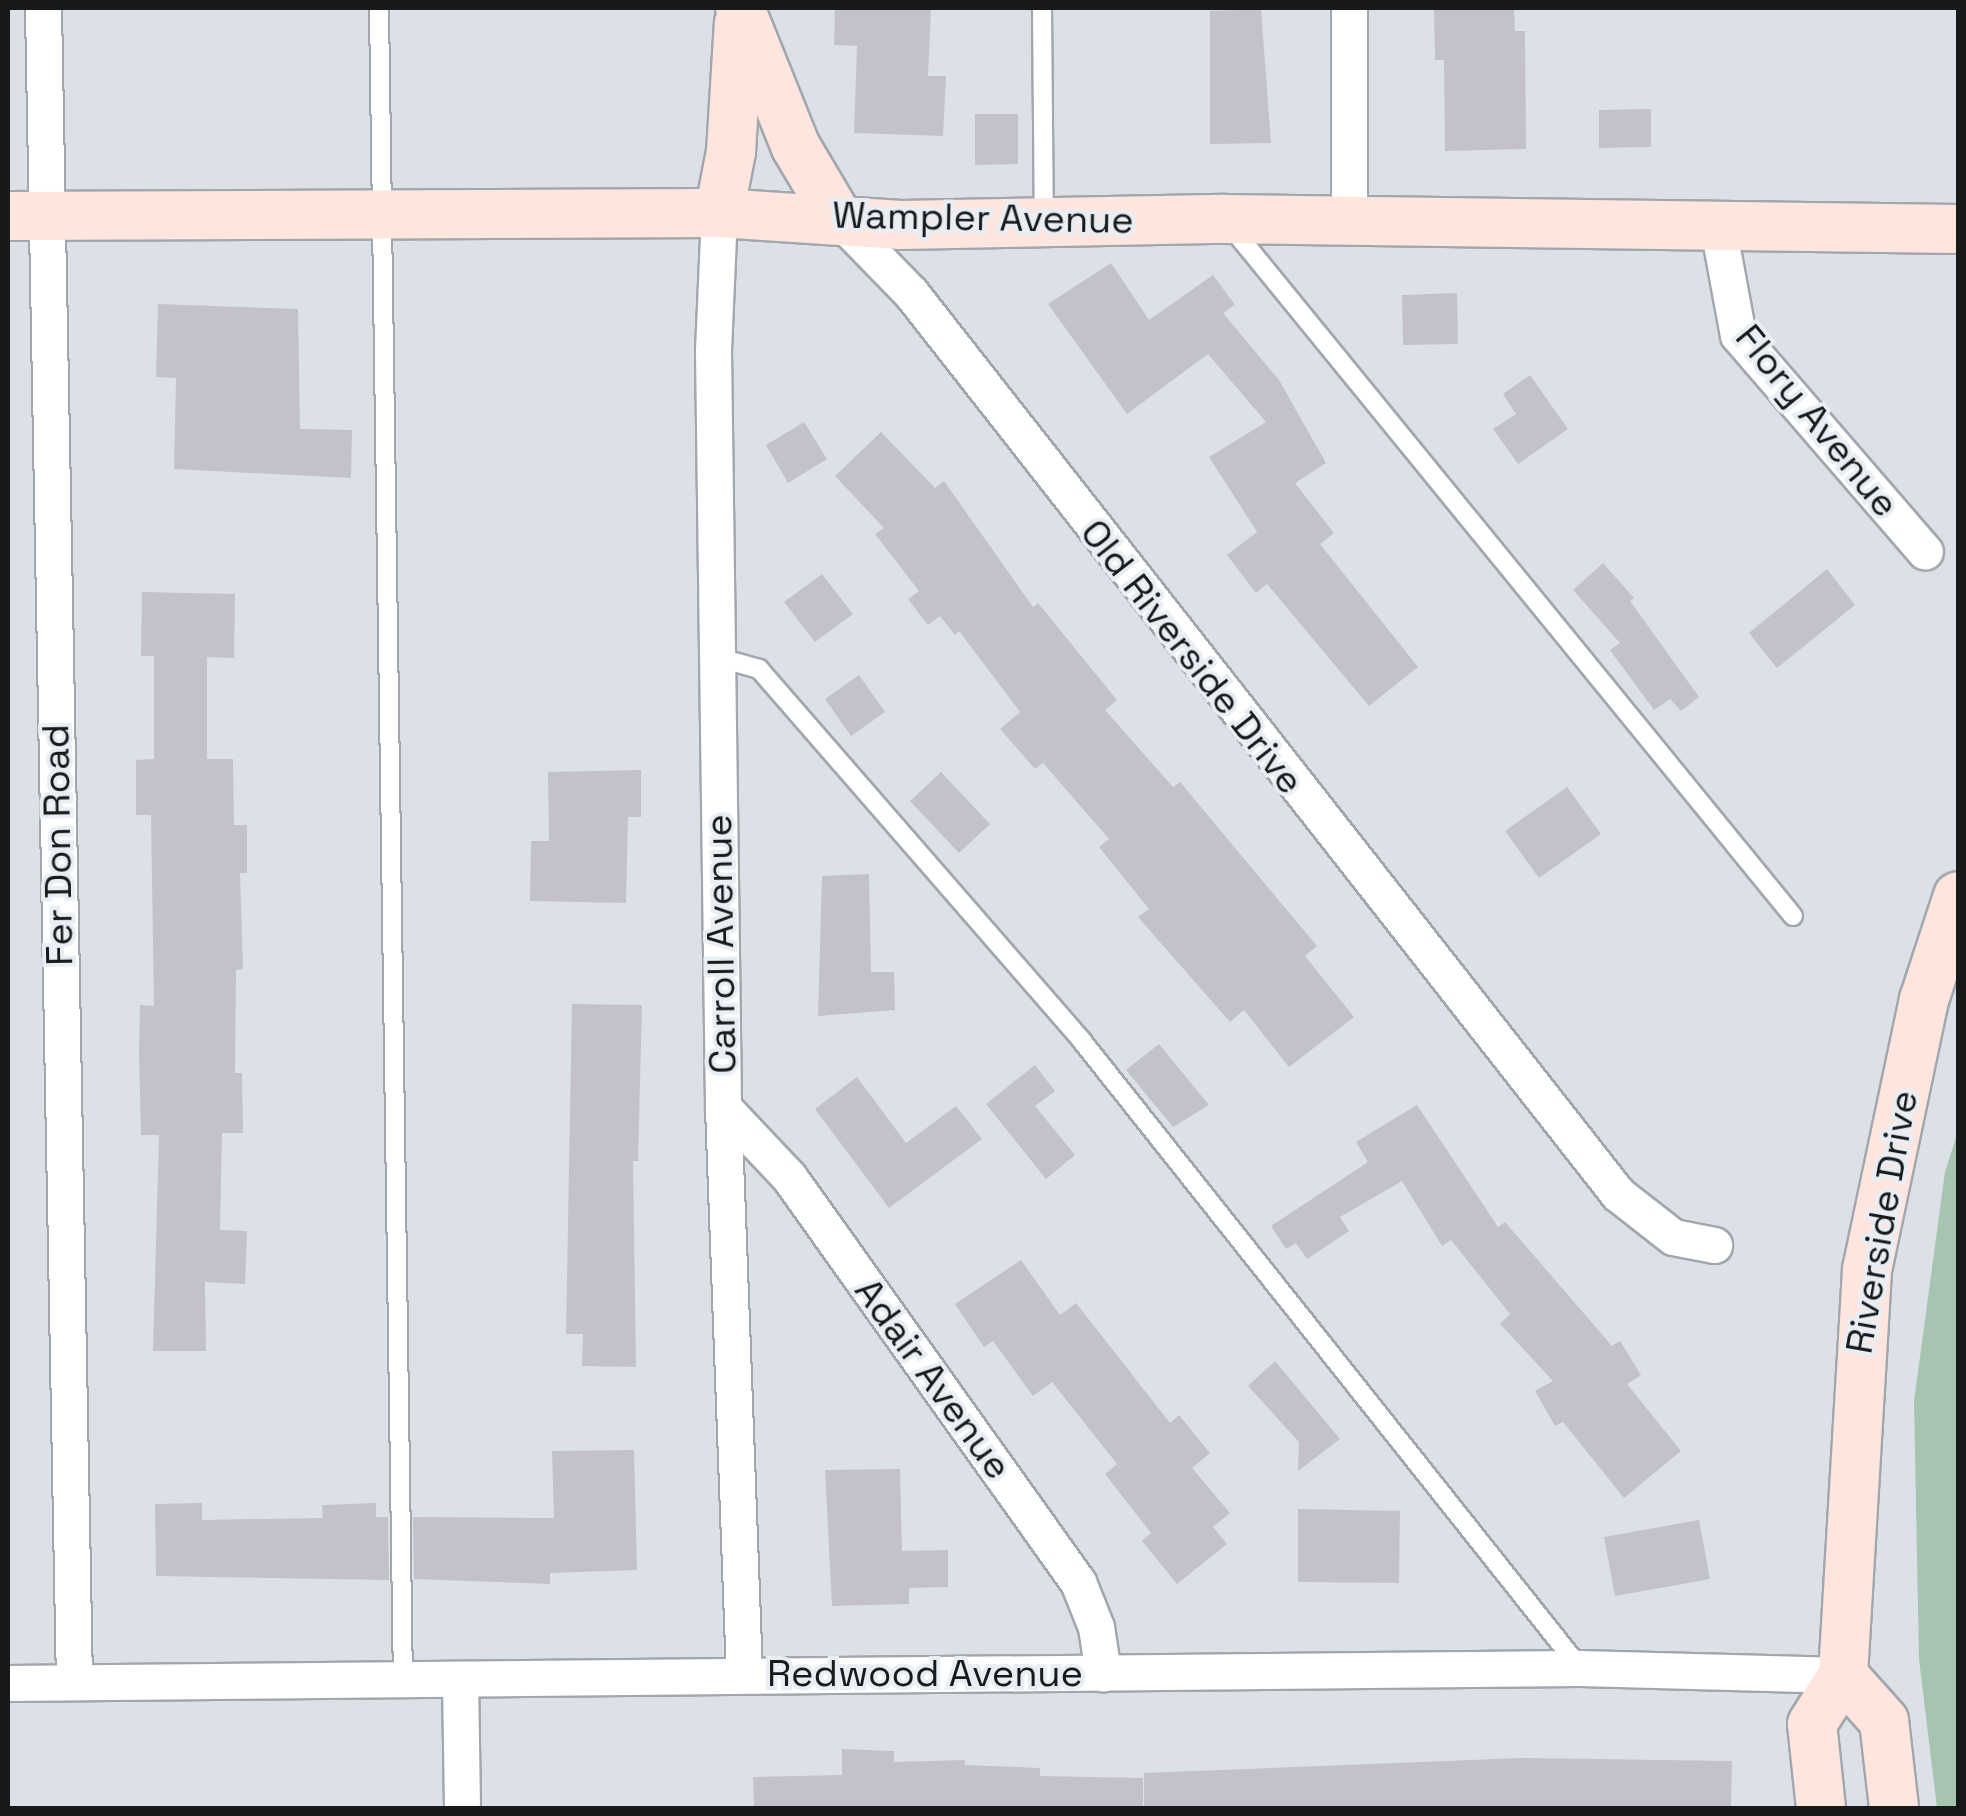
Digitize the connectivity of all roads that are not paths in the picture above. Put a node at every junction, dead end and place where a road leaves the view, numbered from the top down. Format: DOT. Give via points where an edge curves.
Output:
graph roads {
  1 [pos="43,8"];
  2 [pos="379,8"];
  3 [pos="1042,8"];
  4 [pos="1349,8"];
  5 [pos="740,9"];
  6 [pos="720,213"];
  7 [pos="382,214"];
  8 [pos="27,216"];
  9 [pos="838,218"];
  10 [pos="1225,219"];
  11 [pos="1349,220"];
  12 [pos="1044,221"];
  13 [pos="1716,222"];
  14 [pos="1958,229"];
  15 [pos="1925,552"];
  16 [pos="717,658"];
  17 [pos="1958,896"];
  18 [pos="1793,916"];
  19 [pos="723,1107"];
  20 [pos="1714,1245"];
  21 [pos="1580,1668"];
  22 [pos="1102,1672"];
  23 [pos="744,1675"];
  24 [pos="1843,1675"];
  25 [pos="460,1679"];
  26 [pos="403,1680"];
  27 [pos="74,1682"];
  28 [pos="8,1683"];
  29 [pos="462,1808"];
  30 [pos="1821,1808"];
  31 [pos="1894,1808"];
  1 -- 8 [label="street, Fer Don Road"];
  2 -- 7 [label="lane"];
  3 -- 12 [label="lane"];
  4 -- 11 [label="street"];
  5 -- 6 [label="street"];
  5 -- 9 [label="street, Old Riverside Drive" via="796,147"];
  6 -- 7 [label="street, Wampler Avenue"];
  6 -- 9 [label="street, Wampler Avenue"];
  6 -- 16 [label="street, Carroll Avenue" via="713,350"];
  7 -- 8 [label="street, Wampler Avenue"];
  7 -- 26 [label="lane"];
  8 -- 27 [label="street, Fer Don Road"];
  9 -- 12 [label="street, Wampler Avenue" via="901,225"];
  9 -- 20 [label="street, Old Riverside Drive" via="911,293 1618,1194 1672,1237"];
  10 -- 11 [label="street, Wampler Avenue"];
  10 -- 12 [label="street, Wampler Avenue"];
  10 -- 18 [label="lane"];
  11 -- 13 [label="street, Wampler Avenue"];
  13 -- 14 [label="street, Wampler Avenue"];
  13 -- 15 [label="street, Flory Avenue" via="1738,335"];
  16 -- 19 [label="street, Carroll Avenue"];
  16 -- 21 [label="lane" via="758,669 1082,1041"];
  17 -- 24 [label="street, Riverside Drive" via="1924,1000 1866,1270"];
  19 -- 22 [label="street, Adair Avenue" via="788,1177 1078,1582 1096,1628"];
  19 -- 23 [label="street, Carroll Avenue"];
  21 -- 22 [label="street, Redwood Avenue"];
  21 -- 24 [label="street, Redwood Avenue"];
  22 -- 23 [label="street, Redwood Avenue"];
  23 -- 25 [label="street, Redwood Avenue"];
  24 -- 30 [label="street, Riverside Drive" via="1812,1724"];
  24 -- 31 [label="street" via="1884,1721"];
  25 -- 26 [label="street, Redwood Avenue"];
  25 -- 29 [label="street"];
  26 -- 27 [label="street, Redwood Avenue"];
  27 -- 28 [label="street, Redwood Avenue"];
}
